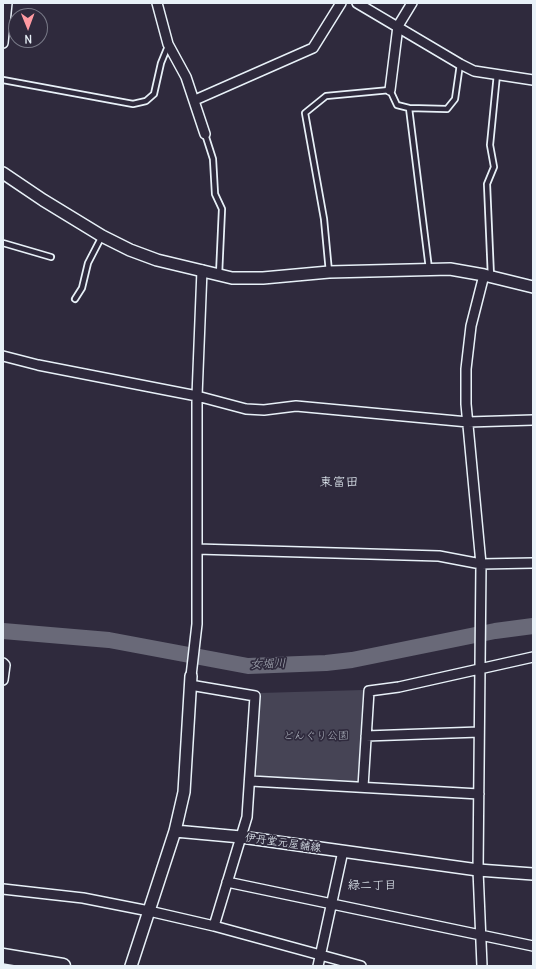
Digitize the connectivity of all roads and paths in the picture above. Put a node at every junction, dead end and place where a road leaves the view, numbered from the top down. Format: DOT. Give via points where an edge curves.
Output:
graph roads {
  1 [pos="7,3"];
  2 [pos="157,3"];
  3 [pos="341,3"];
  4 [pos="357,3"];
  5 [pos="412,3"];
  6 [pos="398,26"];
  7 [pos="3,43"];
  8 [pos="168,44"];
  9 [pos="460,64"];
  10 [pos="497,74"];
  11 [pos="3,80"];
  12 [pos="533,80"];
  13 [pos="390,90"];
  14 [pos="195,100"];
  15 [pos="409,108"];
  16 [pos="205,134"];
  17 [pos="3,173"];
  18 [pos="102,236"];
  19 [pos="3,243"];
  20 [pos="52,257"];
  21 [pos="429,269"];
  22 [pos="202,270"];
  23 [pos="329,272"];
  24 [pos="218,275"];
  25 [pos="487,276"];
  26 [pos="533,287"];
  27 [pos="75,299"];
  28 [pos="3,356"];
  29 [pos="197,396"];
  30 [pos="533,420"];
  31 [pos="468,422"];
  32 [pos="197,549"];
  33 [pos="533,563"];
  34 [pos="480,564"];
  35 [pos="533,657"];
  36 [pos="3,663"];
  37 [pos="479,669"];
  38 [pos="3,680"];
  39 [pos="191,680"];
  40 [pos="478,732"];
  41 [pos="366,736"];
  42 [pos="251,781"];
  43 [pos="363,787"];
  44 [pos="478,794"];
  45 [pos="175,831"];
  46 [pos="241,837"];
  47 [pos="343,851"];
  48 [pos="478,870"];
  49 [pos="533,874"];
  50 [pos="227,882"];
  51 [pos="3,889"];
  52 [pos="333,905"];
  53 [pos="149,911"];
  54 [pos="214,926"];
  55 [pos="480,935"];
  56 [pos="533,946"];
  57 [pos="321,955"];
  58 [pos="3,956"];
  59 [pos="63,966"];
  60 [pos="131,966"];
  61 [pos="318,966"];
  62 [pos="361,966"];
  63 [pos="482,966"];
  1 -- 7 [label="street"];
  2 -- 8 [label="street"];
  3 -- 14 [label="street" via="314,48"];
  4 -- 6 [label="street"];
  5 -- 6 [label="street"];
  6 -- 9 [label="street"];
  6 -- 13 [label="street"];
  8 -- 11 [label="lane" via="154,94 146,101 133,104"];
  8 -- 14 [label="street"];
  9 -- 10 [label="street" via="474,71"];
  9 -- 15 [label="lane" via="454,99 447,109"];
  10 -- 12 [label="street"];
  10 -- 25 [label="lane" via="490,146 494,167 487,184"];
  13 -- 15 [label="lane" via="397,106"];
  13 -- 23 [label="lane" via="326,96 305,113 324,219"];
  14 -- 16 [label="street"];
  15 -- 21 [label="lane"];
  16 -- 24 [label="lane" via="213,159 215,194 222,209"];
  17 -- 18 [label="street"];
  18 -- 22 [label="street" via="157,260"];
  18 -- 27 [label="lane" via="88,263 82,288"];
  19 -- 20 [label="lane"];
  21 -- 23 [label="street"];
  21 -- 25 [label="street" via="450,269"];
  22 -- 24 [label="street"];
  22 -- 29 [label="street"];
  23 -- 24 [label="street" via="244,279"];
  25 -- 26 [label="street"];
  25 -- 31 [label="street" via="471,326 466,369"];
  28 -- 29 [label="street"];
  29 -- 31 [label="street" via="246,409 264,410 296,406"];
  29 -- 32 [label="street"];
  30 -- 31 [label="street"];
  31 -- 34 [label="street"];
  32 -- 34 [label="street" via="439,556"];
  32 -- 39 [label="street" via="197,624"];
  33 -- 34 [label="street"];
  34 -- 37 [label="street"];
  35 -- 37 [label="street"];
  36 -- 38 [label="street"];
  37 -- 40 [label="street"];
  37 -- 41 [label="street" via="399,687 368,691"];
  39 -- 42 [label="street" via="255,696"];
  39 -- 45 [label="street" via="184,792"];
  40 -- 41 [label="street"];
  40 -- 44 [label="street"];
  41 -- 43 [label="street"];
  42 -- 43 [label="street"];
  42 -- 46 [label="street" via="247,817"];
  43 -- 44 [label="street"];
  44 -- 48 [label="street"];
  45 -- 46 [label="street, 伊丹堂元屋舗線"];
  45 -- 53 [label="street"];
  46 -- 47 [label="street, 伊丹堂元屋舗線"];
  46 -- 50 [label="street"];
  47 -- 48 [label="street, 伊丹堂元屋舗線"];
  47 -- 52 [label="street"];
  48 -- 49 [label="street, 伊丹堂元屋舗線"];
  48 -- 55 [label="street"];
  50 -- 52 [label="street"];
  50 -- 54 [label="street"];
  51 -- 53 [label="street" via="83,898"];
  52 -- 55 [label="street"];
  52 -- 57 [label="street"];
  53 -- 54 [label="street"];
  53 -- 60 [label="street"];
  54 -- 57 [label="street"];
  55 -- 56 [label="street"];
  55 -- 63 [label="street"];
  57 -- 61 [label="street"];
  57 -- 62 [label="street"];
  58 -- 59 [label="main road"];
}
